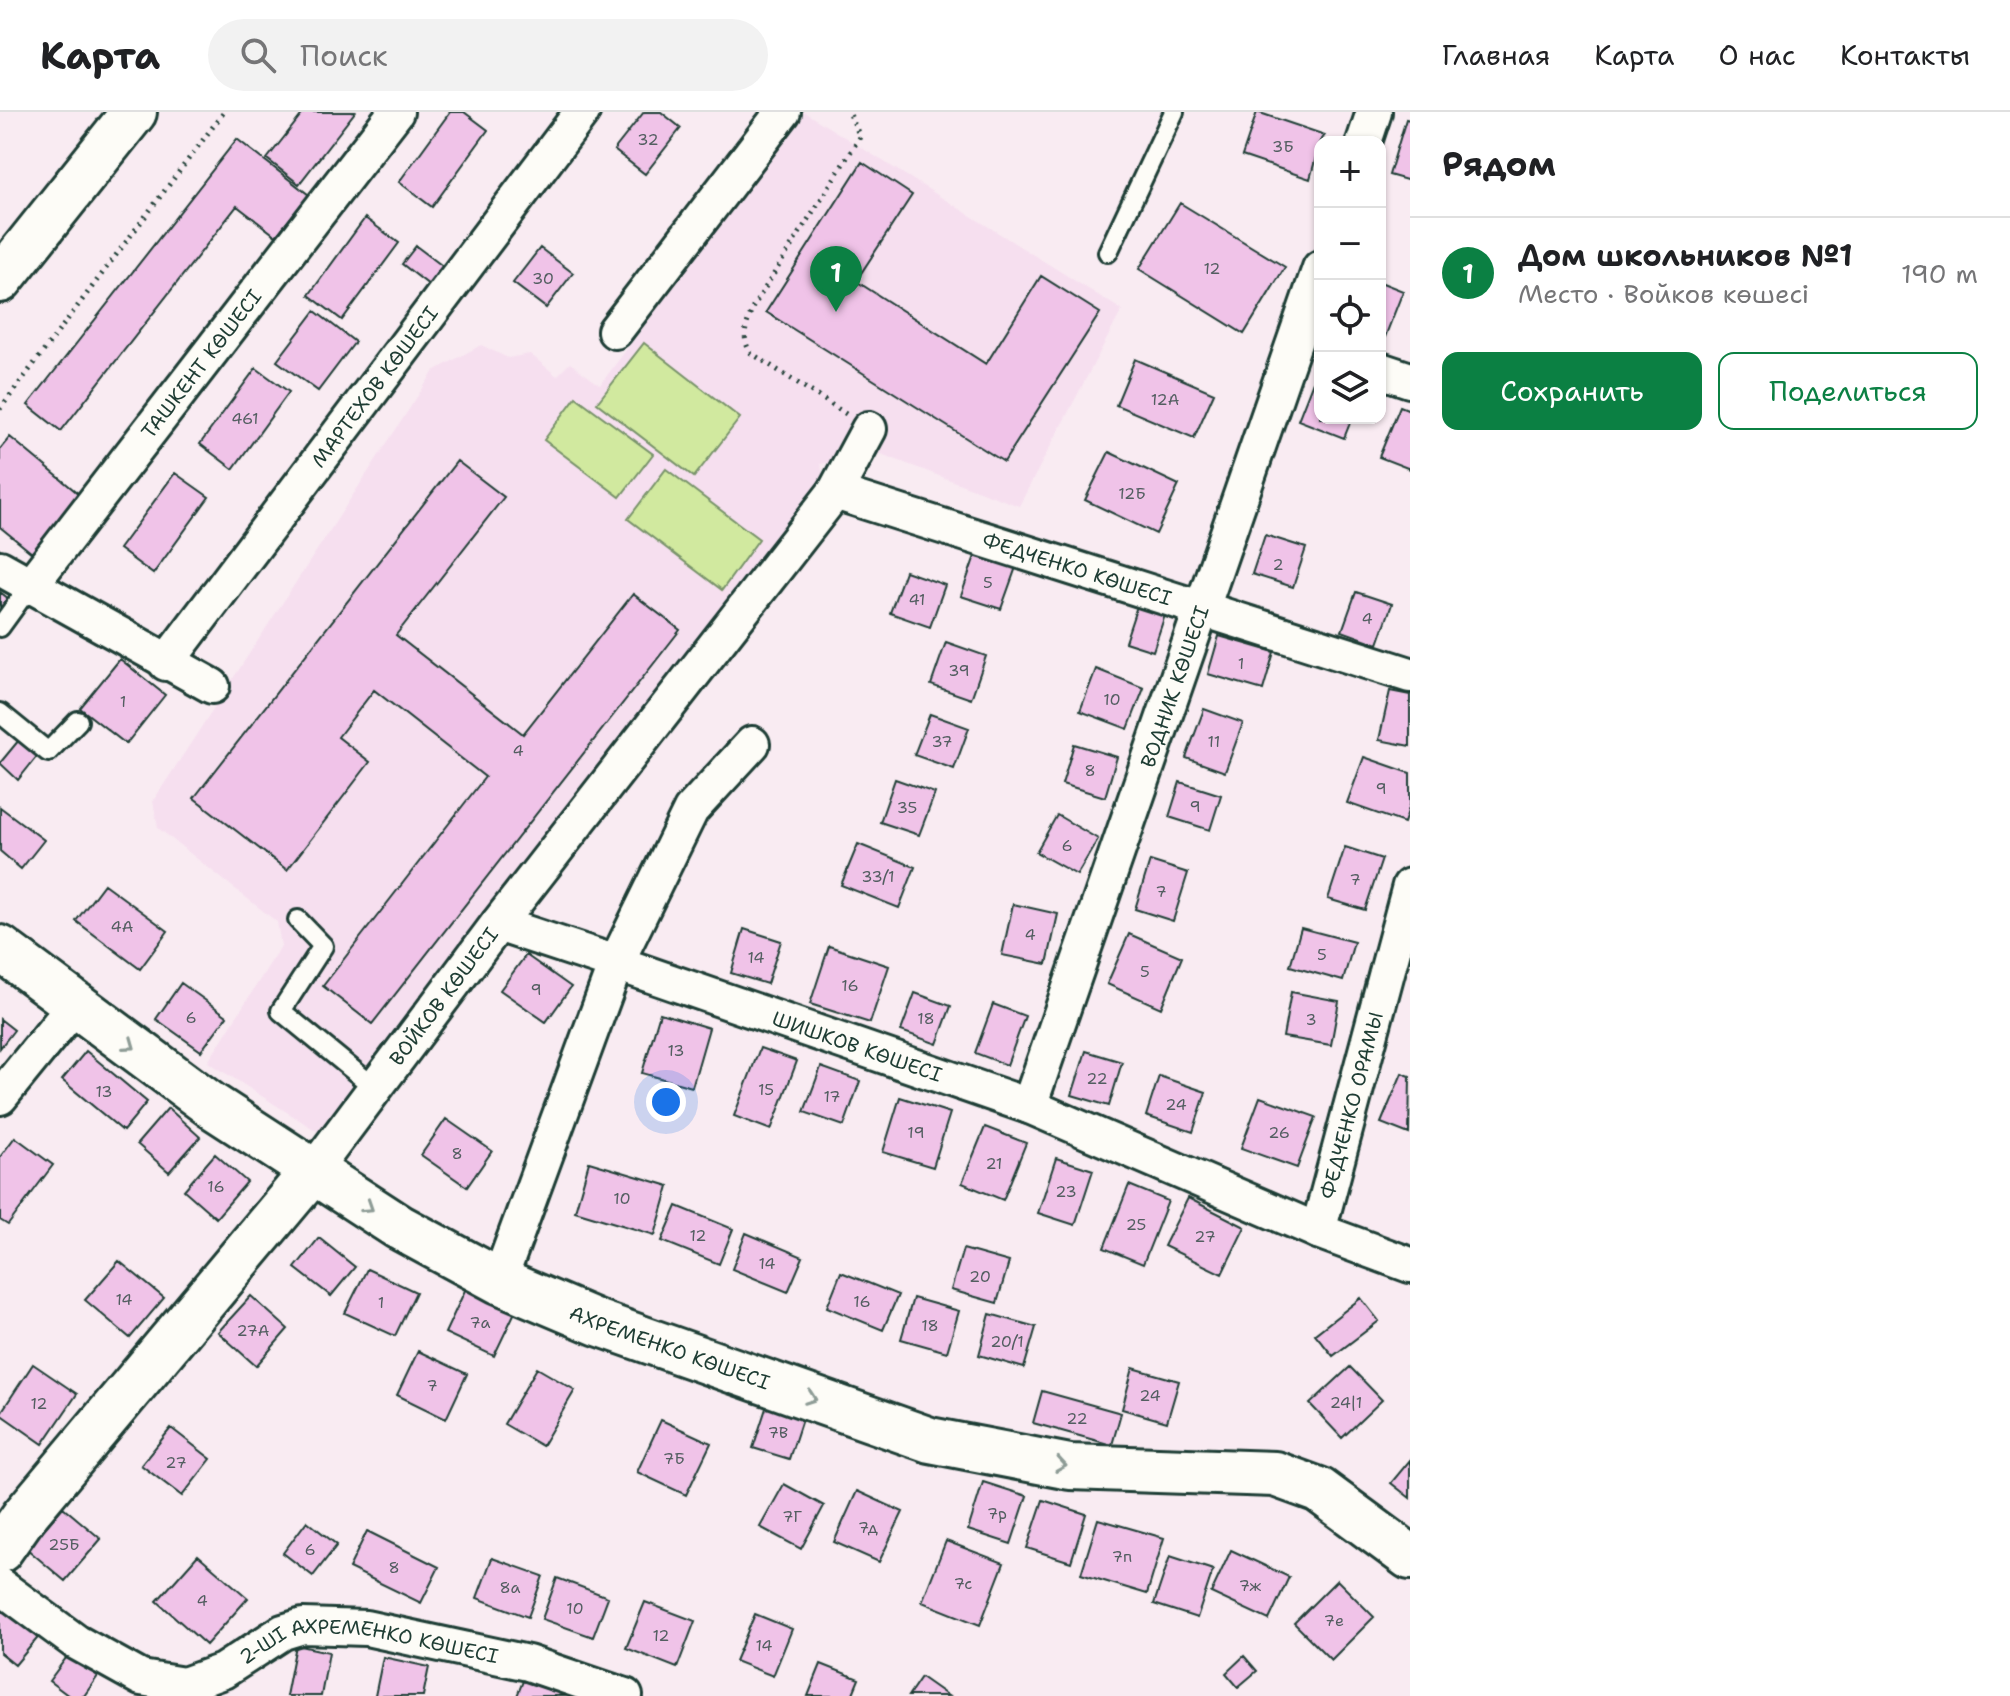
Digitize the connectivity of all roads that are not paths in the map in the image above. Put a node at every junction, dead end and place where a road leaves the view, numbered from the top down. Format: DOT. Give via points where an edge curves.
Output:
graph roads {
  1 [pos="134,112"];
  2 [pos="396,112"];
  3 [pos="582,112"];
  4 [pos="783,112"];
  5 [pos="1174,112"];
  6 [pos="1374,112"];
  7 [pos="1366,136"];
  8 [pos="1108,252"];
  9 [pos="0,280"];
  10 [pos="1318,280"];
  11 [pos="615,331"];
  12 [pos="1307,346"];
  13 [pos="1386,372"];
  14 [pos="1410,380"];
  15 [pos="869,429"];
  16 [pos="835,492"];
  17 [pos="0,568"];
  18 [pos="29,587"];
  19 [pos="1202,607"];
  20 [pos="0,627"];
  21 [pos="166,663"];
  22 [pos="1410,675"];
  23 [pos="212,686"];
  24 [pos="0,713"];
  25 [pos="78,721"];
  26 [pos="752,744"];
  27 [pos="1410,886"];
  28 [pos="298,920"];
  29 [pos="498,924"];
  30 [pos="0,948"];
  31 [pos="616,963"];
  32 [pos="75,1005"];
  33 [pos="375,1088"];
  34 [pos="0,1097"];
  35 [pos="1029,1106"];
  36 [pos="313,1171"];
  37 [pos="1318,1231"];
  38 [pos="1410,1265"];
  39 [pos="499,1281"];
  40 [pos="0,1550"];
  41 [pos="1410,1557"];
  42 [pos="0,1586"];
  43 [pos="625,1696"];
  1 -- 9 [label="street"];
  2 -- 18 [label="street, ТАШКЕНТ КӨШЕСІ"];
  3 -- 21 [label="street, МАРТЕХОВ КӨШЕСІ"];
  4 -- 11 [label="street"];
  5 -- 8 [label="lane"];
  6 -- 7 [label="street"];
  10 -- 12 [label="street, ВОДНИК КӨШЕСІ"];
  12 -- 19 [label="street, ВОДНИК КӨШЕСІ"];
  13 -- 14 [label="street"];
  15 -- 16 [label="street, ВОЙКОВ КӨШЕСІ"];
  16 -- 19 [label="street, ФЕДЧЕНКО КӨШЕСІ"];
  16 -- 29 [label="street, ВОЙКОВ КӨШЕСІ"];
  17 -- 18 [label="street"];
  18 -- 20 [label="lane"];
  18 -- 21 [label="street"];
  19 -- 22 [label="street, ФЕДЧЕНКО КӨШЕСІ"];
  19 -- 35 [label="street, ВОДНИК КӨШЕСІ"];
  21 -- 23 [label="street"];
  24 -- 25 [label="lane" via="48,752"];
  26 -- 31 [label="street" via="691,810"];
  27 -- 37 [label="street, ФЕДЧЕНКО ОРАМЫ"];
  28 -- 33 [label="lane" via="323,946 281,1011"];
  29 -- 31 [label="street, ШИШКОВ КӨШЕСІ"];
  29 -- 33 [label="street, ВОЙКОВ КӨШЕСІ"];
  30 -- 32 [label="street, АХРЕМЕНКО КӨШЕСІ"];
  31 -- 35 [label="street, ШИШКОВ КӨШЕСІ"];
  31 -- 39 [label="street"];
  32 -- 34 [label="street"];
  32 -- 36 [label="street, АХРЕМЕНКО КӨШЕСІ, one-way" via="211,1105"];
  33 -- 36 [label="street, ВОЙКОВ КӨШЕСІ"];
  35 -- 37 [label="street, ШИШКОВ КӨШЕСІ"];
  36 -- 39 [label="street, АХРЕМЕНКО КӨШЕСІ, one-way" via="399,1227"];
  36 -- 40 [label="street, ВОЙКОВ КӨШЕСІ"];
  37 -- 38 [label="street, ШИШКОВ КӨШЕСІ"];
  39 -- 41 [label="street, АХРЕМЕНКО КӨШЕСІ, one-way" via="598,1323 930,1440 1070,1467 1275,1474 1319,1490"];
  42 -- 43 [label="street, 2-ШІ АХРЕМЕНКО КӨШЕСІ" via="76,1642 141,1678 184,1685 223,1671 283,1632 303,1626 366,1628 528,1663"];
}
